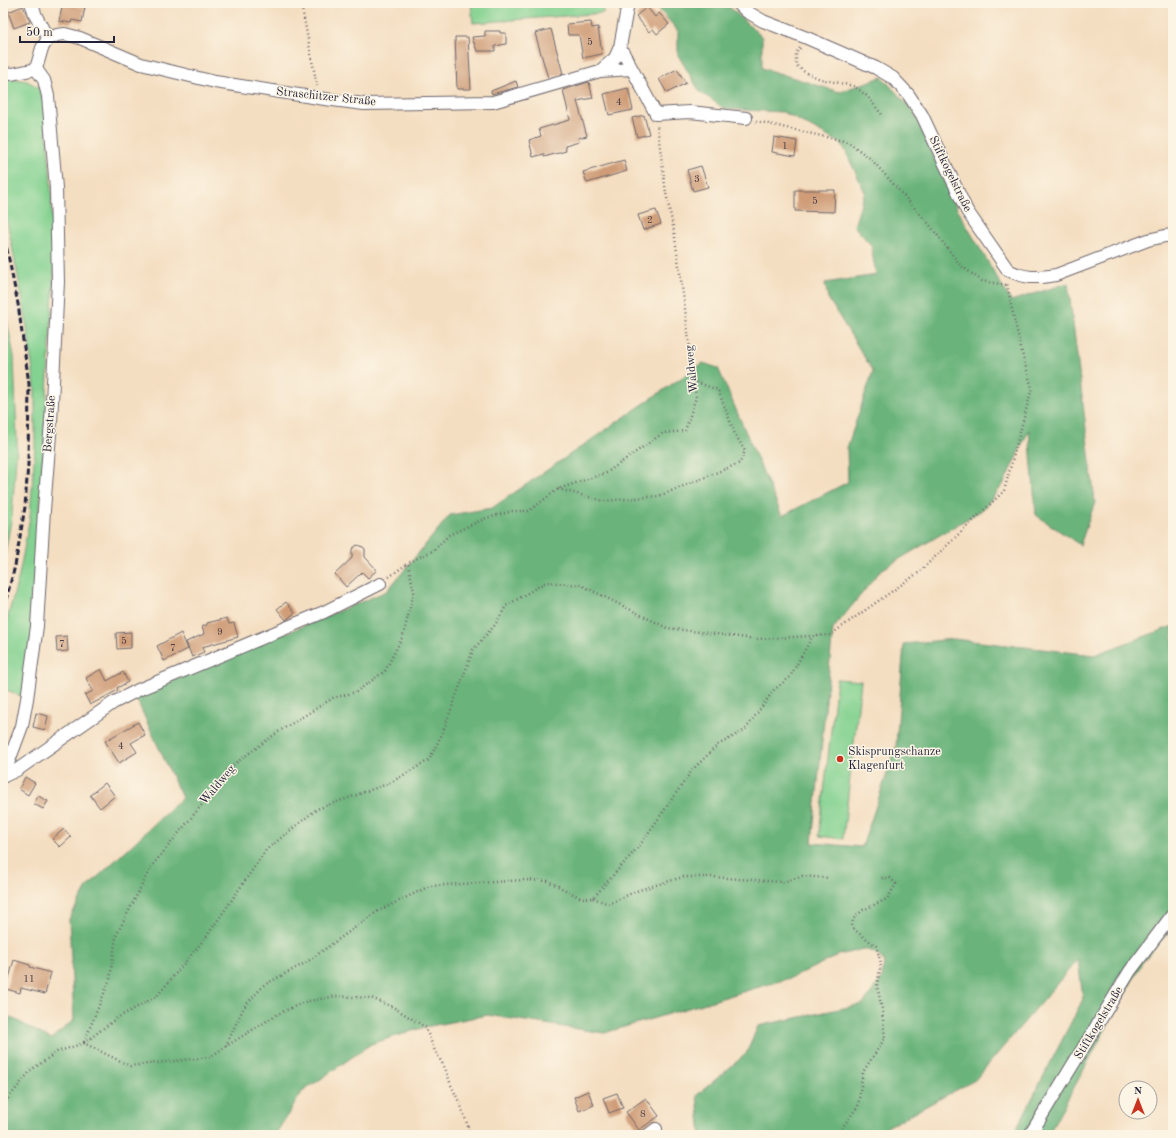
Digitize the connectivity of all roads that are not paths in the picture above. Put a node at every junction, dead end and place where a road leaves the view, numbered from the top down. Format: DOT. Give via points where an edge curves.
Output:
graph roads {
  1 [pos="31,3"];
  2 [pos="628,3"];
  3 [pos="738,3"];
  4 [pos="48,38"];
  5 [pos="620,47"];
  6 [pos="36,69"];
  7 [pos="632,69"];
  8 [pos="600,71"];
  9 [pos="3,73"];
  10 [pos="746,118"];
  11 [pos="1173,235"];
  12 [pos="380,584"];
  13 [pos="3,776"];
  14 [pos="1173,914"];
  15 [pos="1030,1135"];
  1 -- 4 [label="street"];
  2 -- 5 [label="street, Straschitzer Straße"];
  3 -- 11 [label="street, Stiftkogelstraße" via="763,21 876,68 893,78 922,115 967,211 1008,270 1029,278 1056,275 1148,240"];
  4 -- 6 [label="street"];
  4 -- 8 [label="street, Straschitzer Straße" via="65,34 141,64 215,82 364,104 493,102"];
  5 -- 7 [label="street"];
  5 -- 8 [label="street, Straschitzer Straße" via="615,58"];
  6 -- 9 [label="street" via="12,74"];
  6 -- 13 [label="street, Bergstraße" via="44,80 48,96 56,188 58,282 37,626 22,726"];
  7 -- 8 [label="street"];
  7 -- 10 [label="street" via="656,114 690,112"];
  12 -- 13 [label="street" via="324,612 138,690 113,703 17,770"];
  14 -- 15 [label="street, Stiftkogelstraße" via="1130,971"];
}
